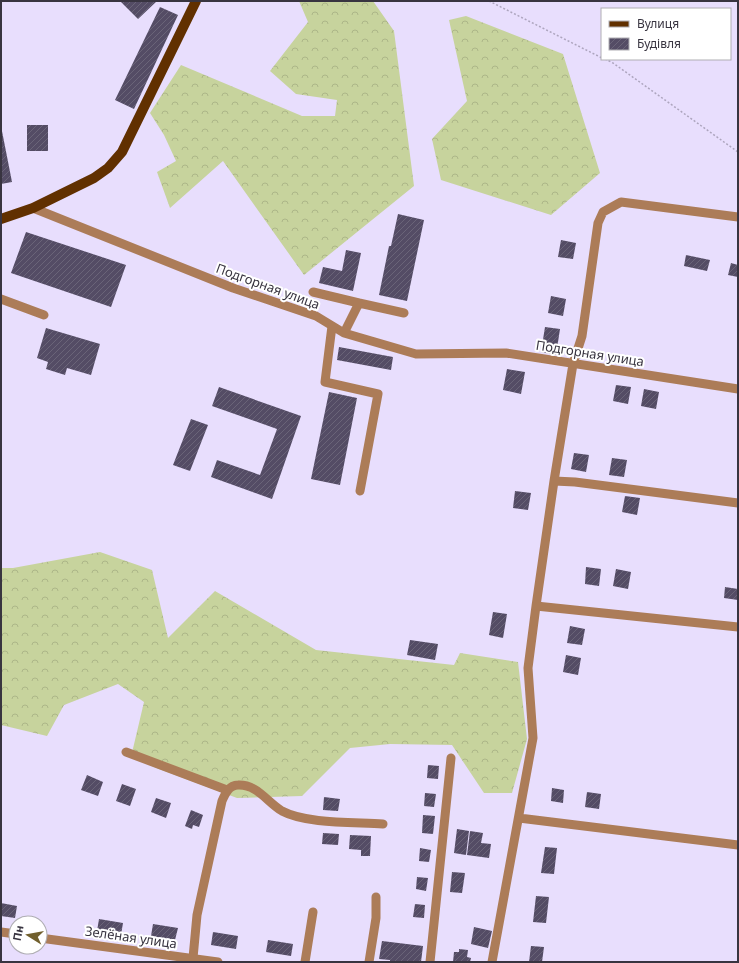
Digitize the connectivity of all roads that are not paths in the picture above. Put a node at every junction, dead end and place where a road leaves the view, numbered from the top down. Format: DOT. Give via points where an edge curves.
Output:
graph roads {
  1 [pos="196,1"];
  2 [pos="33,208"];
  3 [pos="738,217"];
  4 [pos="1,219"];
  5 [pos="313,292"];
  6 [pos="1,299"];
  7 [pos="359,303"];
  8 [pos="404,313"];
  9 [pos="44,315"];
  10 [pos="332,326"];
  11 [pos="344,333"];
  12 [pos="573,364"];
  13 [pos="738,389"];
  14 [pos="554,481"];
  15 [pos="360,491"];
  16 [pos="738,503"];
  17 [pos="536,606"];
  18 [pos="738,627"];
  19 [pos="126,752"];
  20 [pos="451,758"];
  21 [pos="227,790"];
  22 [pos="519,818"];
  23 [pos="383,824"];
  24 [pos="738,845"];
  25 [pos="376,897"];
  26 [pos="313,912"];
  27 [pos="48,939"];
  28 [pos="192,958"];
  29 [pos="218,962"];
  30 [pos="304,962"];
  31 [pos="369,962"];
  32 [pos="430,962"];
  33 [pos="492,962"];
  1 -- 2 [label="main road" via="122,152 108,168 94,178"];
  2 -- 4 [label="main road"];
  2 -- 10 [label="street, Подгорная улица" via="233,288 316,316"];
  3 -- 12 [label="street" via="620,202 603,212 598,223 582,336"];
  5 -- 7 [label="street"];
  6 -- 9 [label="street"];
  7 -- 8 [label="street"];
  7 -- 11 [label="street"];
  10 -- 11 [label="street, Подгорная улица"];
  10 -- 15 [label="street" via="324,382 378,394"];
  11 -- 12 [label="street, Подгорная улица" via="416,354 506,353"];
  12 -- 13 [label="street, Подгорная улица"];
  12 -- 14 [label="street"];
  14 -- 16 [label="street"];
  14 -- 17 [label="street"];
  17 -- 18 [label="street"];
  17 -- 22 [label="street" via="528,668 533,738"];
  19 -- 21 [label="street"];
  20 -- 32 [label="street"];
  21 -- 23 [label="street" via="237,785 251,786 280,810 294,817"];
  21 -- 28 [label="street" via="222,801 197,915"];
  22 -- 24 [label="street"];
  22 -- 33 [label="street"];
  25 -- 31 [label="street" via="375,929"];
  26 -- 30 [label="street"];
  27 -- 28 [label="street, Зелёная улица"];
  28 -- 29 [label="street, Зелёная улица"];
}
